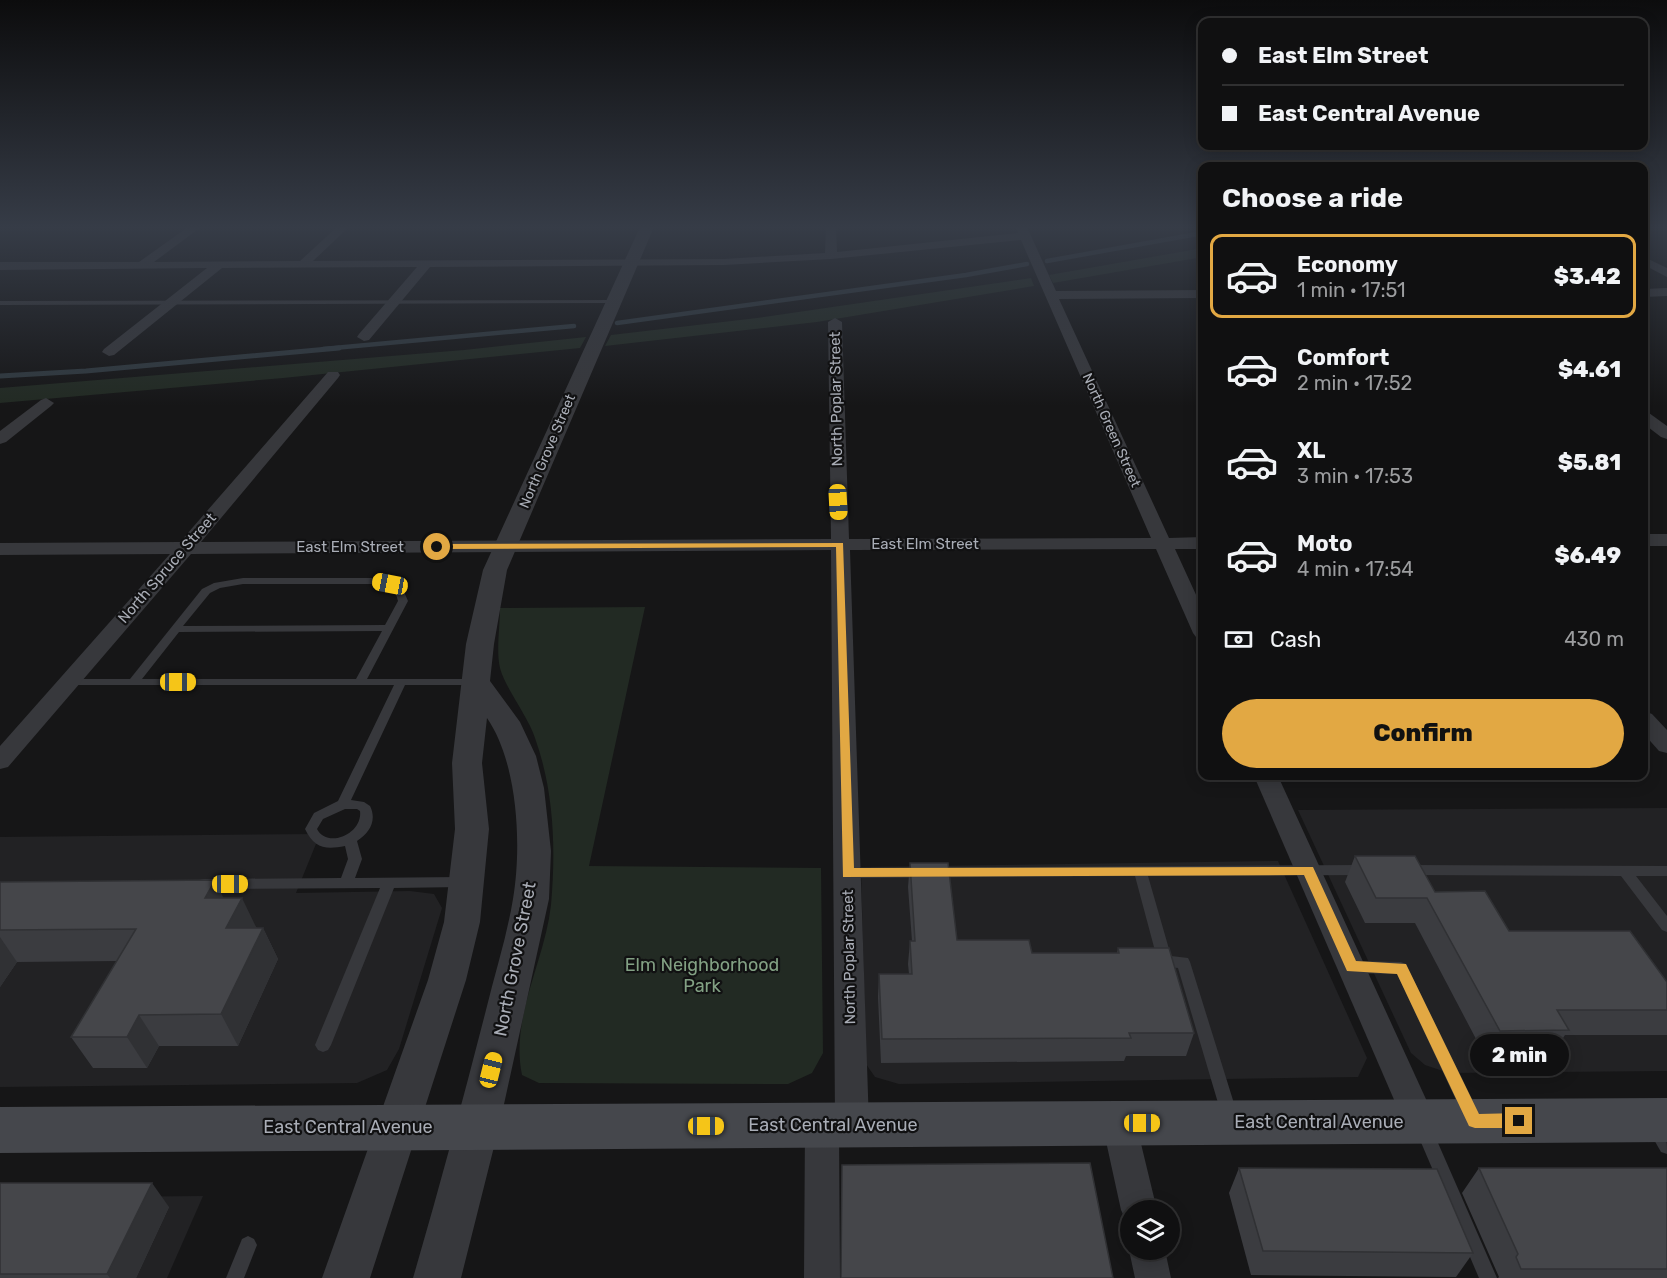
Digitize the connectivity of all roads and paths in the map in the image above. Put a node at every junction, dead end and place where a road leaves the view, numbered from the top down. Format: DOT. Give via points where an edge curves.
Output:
graph roads {
  1 [pos="193,287"];
  2 [pos="407,287"];
  3 [pos="619,287"];
  4 [pos="1047,287"];
  5 [pos="1648,292"];
  6 [pos="1667,292"];
  7 [pos="1198,294"];
  8 [pos="1051,295"];
  9 [pos="613,301"];
  10 [pos="394,302"];
  11 [pos="0,303"];
  12 [pos="173,303"];
  13 [pos="835,322"];
  14 [pos="364,337"];
  15 [pos="109,352"];
  16 [pos="333,375"];
  17 [pos="46,403"];
  18 [pos="1648,419"];
  19 [pos="1667,434"];
  20 [pos="0,439"];
  21 [pos="1648,540"];
  22 [pos="1667,540"];
  23 [pos="1163,543"];
  24 [pos="1198,543"];
  25 [pos="840,545"];
  26 [pos="506,546"];
  27 [pos="185,548"];
  28 [pos="0,549"];
  29 [pos="1198,622"];
  30 [pos="388,628"];
  31 [pos="176,629"];
  32 [pos="67,682"];
  33 [pos="133,682"];
  34 [pos="360,682"];
  35 [pos="401,682"];
  36 [pos="476,682"];
  37 [pos="1648,724"];
  38 [pos="1667,745"];
  39 [pos="0,760"];
  40 [pos="1268,780"];
  41 [pos="343,804"];
  42 [pos="350,839"];
  43 [pos="1308,870"];
  44 [pos="1375,870"];
  45 [pos="1399,870"];
  46 [pos="1140,871"];
  47 [pos="1625,871"];
  48 [pos="1667,871"];
  49 [pos="848,873"];
  50 [pos="466,882"];
  51 [pos="346,883"];
  52 [pos="389,883"];
  53 [pos="191,884"];
  54 [pos="1667,926"];
  55 [pos="1352,967"];
  56 [pos="323,1045"];
  57 [pos="1420,1121"];
  58 [pos="1475,1121"];
  59 [pos="1119,1123"];
  60 [pos="1232,1123"];
  61 [pos="837,1125"];
  62 [pos="478,1127"];
  63 [pos="395,1128"];
  64 [pos="1662,1129"];
  65 [pos="0,1130"];
  66 [pos="1137,1200"];
  67 [pos="248,1245"];
  68 [pos="1150,1260"];
  69 [pos="235,1278"];
  70 [pos="346,1278"];
  71 [pos="437,1278"];
  72 [pos="822,1278"];
  73 [pos="1154,1278"];
  74 [pos="1488,1278"];
  1 -- 12 [label="street"];
  2 -- 10 [label="street"];
  3 -- 9 [label="street, North Grove Street"];
  4 -- 8 [label="street, North Green Street"];
  5 -- 6 [label="street"];
  7 -- 8 [label="street"];
  8 -- 23 [label="street, North Green Street"];
  9 -- 10 [label="lane"];
  9 -- 26 [label="street, North Grove Street"];
  10 -- 12 [label="lane"];
  10 -- 14 [label="street"];
  11 -- 12 [label="lane"];
  12 -- 15 [label="street"];
  13 -- 25 [label="street, North Poplar Street"];
  16 -- 27 [label="street, North Spruce Street"];
  17 -- 20 [label="street"];
  18 -- 19 [label="street"];
  21 -- 22 [label="street"];
  23 -- 24 [label="street, East Elm Street"];
  23 -- 25 [label="street, East Elm Street"];
  23 -- 29 [label="street, North Green Street"];
  25 -- 26 [label="street, East Elm Street"];
  25 -- 49 [label="street, North Poplar Street"];
  26 -- 27 [label="street, East Elm Street"];
  26 -- 36 [label="street, North Grove Street" via="495,570"];
  27 -- 28 [label="street, East Elm Street"];
  27 -- 32 [label="street, North Spruce Street"];
  30 -- 31 [label="lane"];
  30 -- 31 [label="lane" via="403,601 399,589 376,581 343,581 217,585 206,591"];
  30 -- 34 [label="lane"];
  31 -- 33 [label="lane"];
  32 -- 33 [label="lane"];
  32 -- 39 [label="street, North Spruce Street"];
  33 -- 34 [label="lane"];
  34 -- 35 [label="lane"];
  35 -- 36 [label="lane"];
  35 -- 41 [label="lane"];
  36 -- 50 [label="street, North Grove Street" via="467,763 472,829"];
  36 -- 62 [label="street, North Grove Street" via="505,722 521,756 534,851 531,899"];
  37 -- 38 [label="street"];
  40 -- 43 [label="street"];
  41 -- 42 [label="lane" via="360,806 368,814 364,827"];
  41 -- 42 [label="lane" via="318,816 312,835 322,843"];
  42 -- 51 [label="lane" via="355,859"];
  43 -- 44 [label="lane"];
  43 -- 46 [label="lane"];
  43 -- 55 [label="street"];
  45 -- 47 [label="lane"];
  46 -- 49 [label="lane"];
  46 -- 60 [label="lane" via="1165,962 1183,962"];
  47 -- 48 [label="lane"];
  47 -- 54 [label="lane"];
  49 -- 61 [label="street, North Poplar Street"];
  50 -- 52 [label="lane"];
  50 -- 63 [label="street, North Grove Street" via="462,922 447,980"];
  51 -- 52 [label="lane"];
  51 -- 53 [label="lane"];
  52 -- 56 [label="lane"];
  55 -- 57 [label="street"];
  55 -- 58 [label="lane" via="1401,968"];
  57 -- 58 [label="main road, East Central Avenue"];
  57 -- 60 [label="main road, East Central Avenue"];
  57 -- 74 [label="lane"];
  58 -- 64 [label="main road, East Central Avenue"];
  59 -- 60 [label="main road, East Central Avenue"];
  59 -- 61 [label="main road, East Central Avenue"];
  59 -- 66 [label="street"];
  61 -- 62 [label="main road, East Central Avenue"];
  61 -- 72 [label="street, North Poplar Street"];
  62 -- 63 [label="main road, East Central Avenue"];
  62 -- 71 [label="street, North Grove Street"];
  63 -- 65 [label="main road, East Central Avenue"];
  63 -- 70 [label="street, North Grove Street"];
  67 -- 69 [label="lane"];
  68 -- 73 [label="street"];
}
